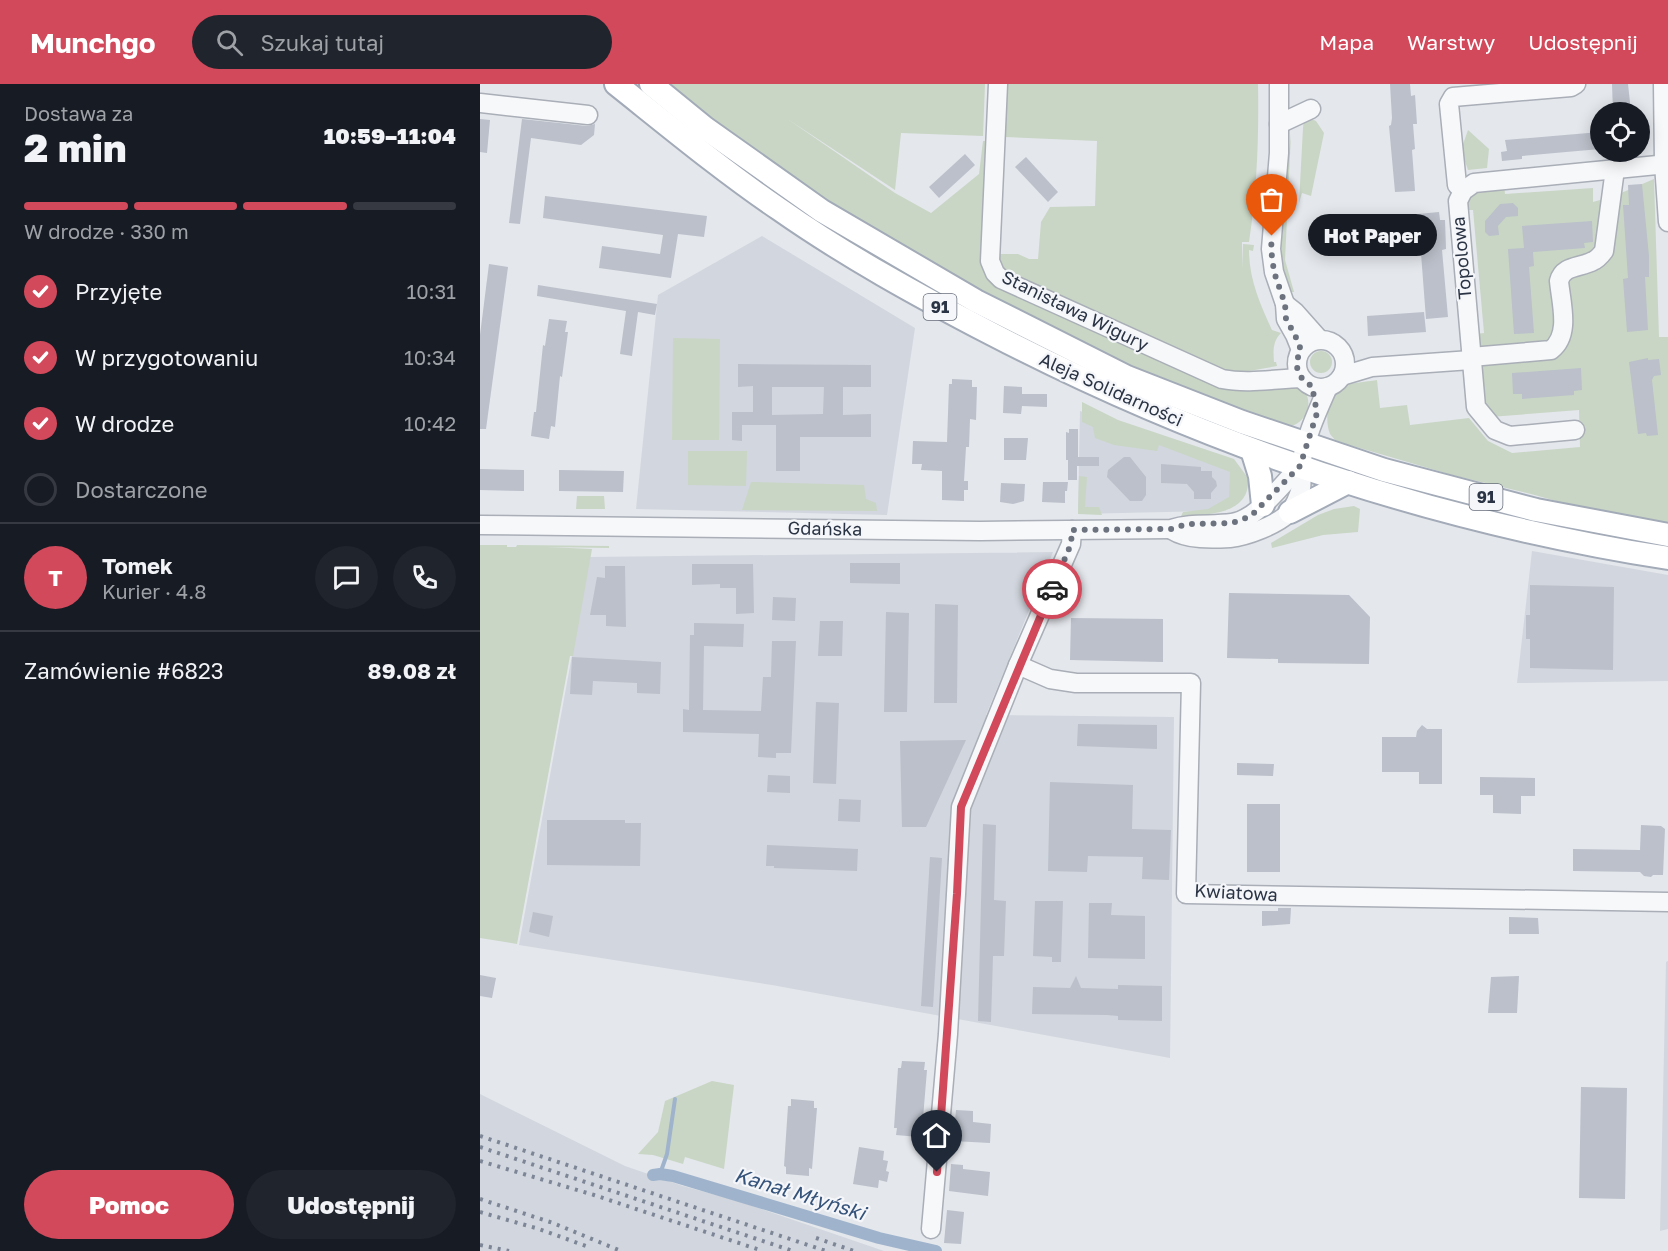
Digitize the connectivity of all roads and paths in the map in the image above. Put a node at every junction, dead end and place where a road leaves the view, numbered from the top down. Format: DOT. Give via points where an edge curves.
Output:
graph roads {
  1 [pos="616,84"];
  2 [pos="651,84"];
  3 [pos="998,84"];
  4 [pos="1279,84"];
  5 [pos="1576,84"];
  6 [pos="1664,96"];
  7 [pos="480,103"];
  8 [pos="1311,109"];
  9 [pos="588,116"];
  10 [pos="1279,124"];
  11 [pos="1666,164"];
  12 [pos="1615,169"];
  13 [pos="1463,191"];
  14 [pos="1668,222"];
  15 [pos="1285,304"];
  16 [pos="1319,339"];
  17 [pos="1471,359"];
  18 [pos="1318,372"];
  19 [pos="1575,430"];
  20 [pos="1252,450"];
  21 [pos="1303,456"];
  22 [pos="1348,482"];
  23 [pos="1263,505"];
  24 [pos="1290,512"];
  25 [pos="480,525"];
  26 [pos="1171,529"];
  27 [pos="1072,530"];
  28 [pos="1668,535"];
  29 [pos="1668,558"];
  30 [pos="1018,665"];
  31 [pos="1668,902"];
  32 [pos="930,1228"];
  1 -- 20 [label="main road, Aleja Solidarności / 91" via="780,210 878,272 1041,360"];
  2 -- 21 [label="main road, Aleja Solidarności / 91" via="705,128 822,211 976,301 1127,377"];
  3 -- 18 [label="street, Stanisława Wigury" via="990,253 991,266 1001,279 1222,380 1251,382"];
  4 -- 10 [label="street"];
  5 -- 13 [label="street" via="1453,97 1449,104 1457,185"];
  6 -- 11 [label="street"];
  7 -- 9 [label="street"];
  8 -- 10 [label="street"];
  10 -- 15 [label="street" via="1271,249"];
  11 -- 12 [label="street, Topolowa"];
  11 -- 14 [label="street"];
  12 -- 13 [label="street, Topolowa" via="1474,183"];
  12 -- 17 [label="street" via="1604,251 1596,260 1561,274 1563,331 1558,344 1551,350"];
  13 -- 17 [label="street, Topolowa" via="1458,201"];
  15 -- 16 [label="street"];
  15 -- 18 [label="street" via="1286,319"];
  16 -- 18 [label="street" via="1312,341"];
  16 -- 18 [label="street" via="1333,343 1343,354"];
  17 -- 18 [label="street"];
  17 -- 19 [label="street, Topolowa" via="1476,406 1495,430 1510,436"];
  18 -- 21 [label="street" via="1317,413"];
  20 -- 21 [label="main road, Aleja Solidarności / 91"];
  20 -- 23 [label="main road"];
  21 -- 22 [label="main road, Aleja Solidarności / 91"];
  21 -- 23 [label="street, Gdańska"];
  21 -- 24 [label="street" via="1302,485"];
  21 -- 28 [label="main road, Aleja Solidarności / 91" via="1384,470 1536,510"];
  22 -- 24 [label="main road"];
  22 -- 29 [label="main road, Aleja Solidarności / 91" via="1423,506 1524,531"];
  23 -- 26 [label="street, Gdańska" via="1251,516 1232,523 1187,524"];
  24 -- 26 [label="street, Gdańska" via="1263,529 1237,537 1190,536"];
  25 -- 27 [label="street, Gdańska"];
  26 -- 27 [label="street, Gdańska"];
  27 -- 30 [label="street" via="1071,544"];
  30 -- 31 [label="street, Kwiatowa" via="1050,679 1076,683 1191,683 1186,894"];
  30 -- 32 [label="street" via="961,807 948,1034"];
}
